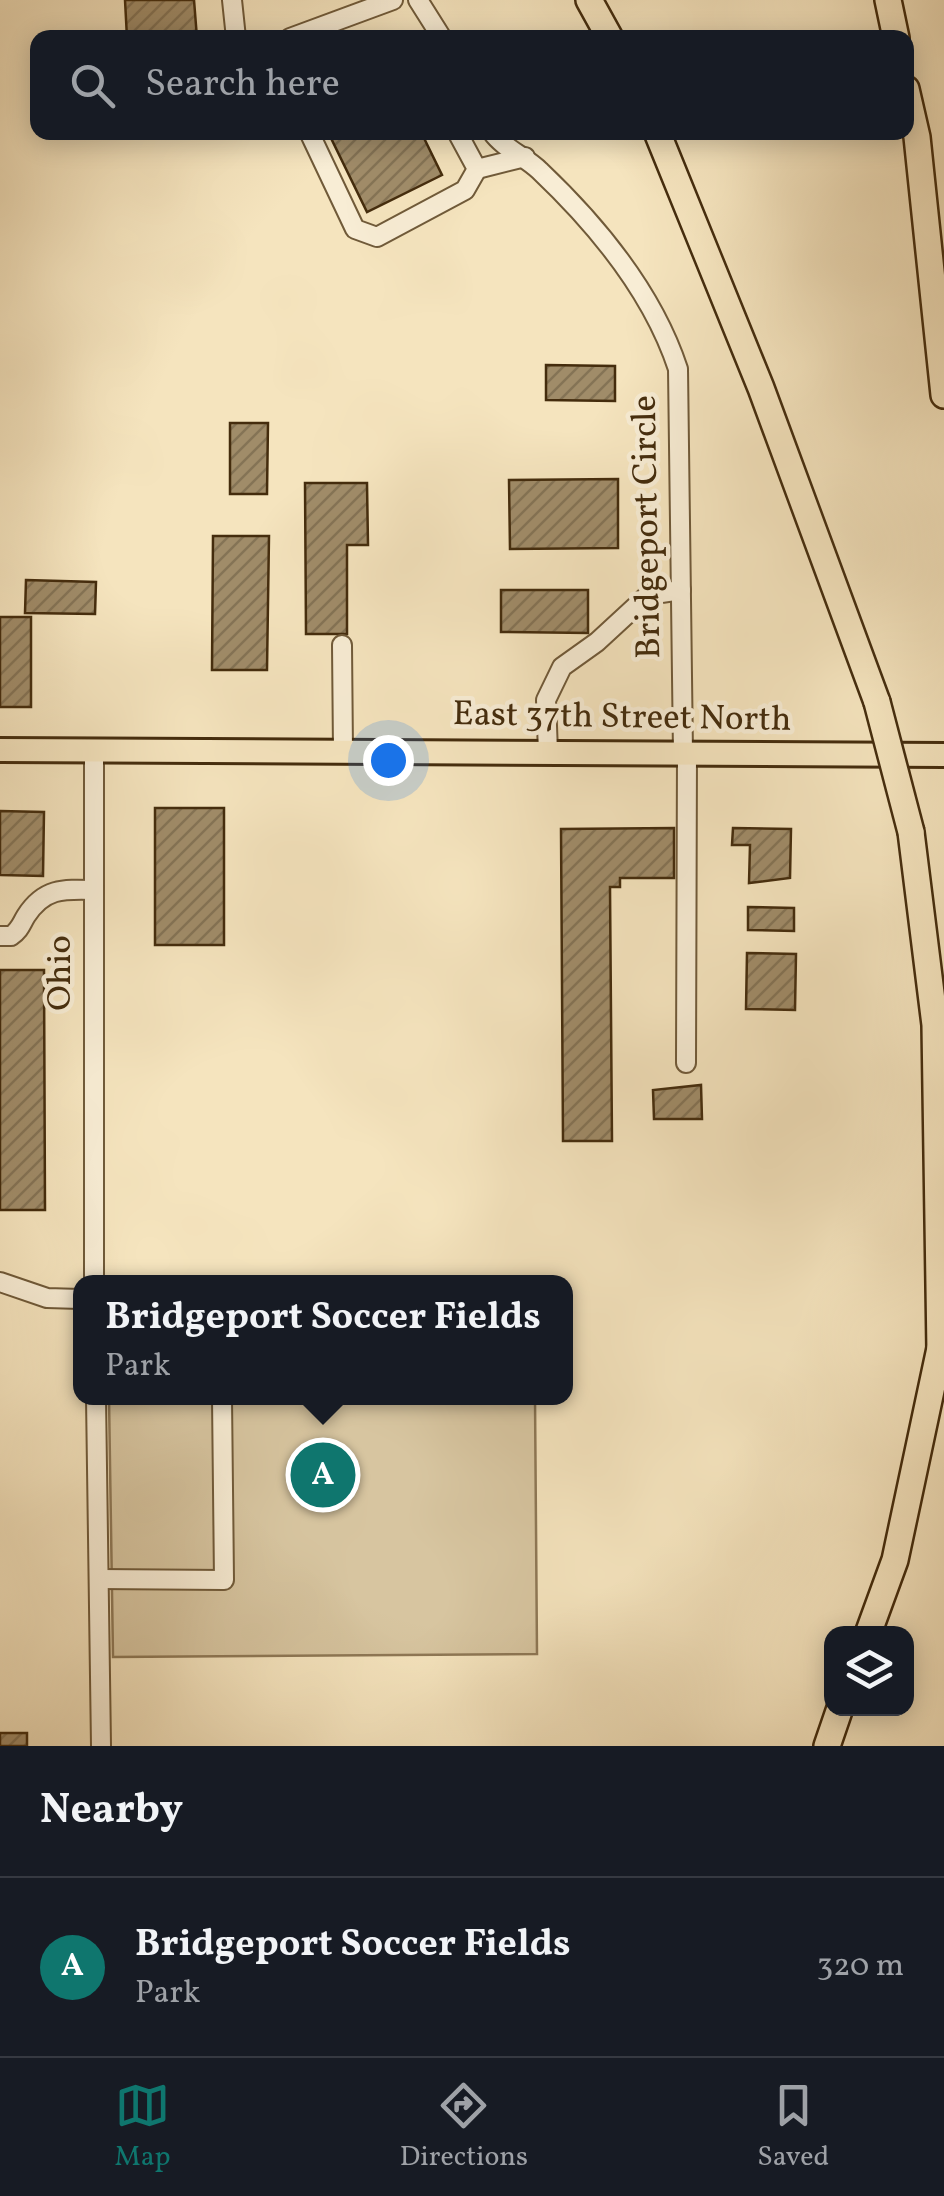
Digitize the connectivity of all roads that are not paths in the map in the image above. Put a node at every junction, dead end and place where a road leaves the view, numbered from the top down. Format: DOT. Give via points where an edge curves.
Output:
graph roads {
  1 [pos="232,0"];
  2 [pos="393,0"];
  3 [pos="418,0"];
  4 [pos="589,0"];
  5 [pos="888,0"];
  6 [pos="235,30"];
  7 [pos="312,30"];
  8 [pos="437,30"];
  9 [pos="606,30"];
  10 [pos="894,30"];
  11 [pos="914,124"];
  12 [pos="313,140"];
  13 [pos="461,140"];
  14 [pos="502,140"];
  15 [pos="660,140"];
  16 [pos="531,163"];
  17 [pos="477,169"];
  18 [pos="944,395"];
  19 [pos="682,590"];
  20 [pos="342,644"];
  21 [pos="0,750"];
  22 [pos="94,750"];
  23 [pos="344,750"];
  24 [pos="548,752"];
  25 [pos="685,754"];
  26 [pos="944,756"];
  27 [pos="94,890"];
  28 [pos="0,936"];
  29 [pos="686,1063"];
  30 [pos="94,1275"];
  31 [pos="0,1282"];
  32 [pos="73,1299"];
  33 [pos="942,1340"];
  34 [pos="96,1405"];
  35 [pos="222,1405"];
  36 [pos="99,1579"];
  37 [pos="871,1626"];
  38 [pos="837,1716"];
  39 [pos="101,1746"];
  40 [pos="827,1746"];
  1 -- 6 [label="street"];
  2 -- 7 [label="street"];
  3 -- 8 [label="street"];
  4 -- 9 [label="highway"];
  5 -- 10 [label="highway"];
  11 -- 18 [label="highway"];
  12 -- 17 [label="street" via="355,229 377,237 466,190"];
  13 -- 17 [label="street"];
  14 -- 16 [label="street, Bridgeport Circle"];
  15 -- 33 [label="highway, bridge" via="877,702 911,832 935,1025"];
  16 -- 17 [label="street"];
  16 -- 19 [label="street, Bridgeport Circle" via="645,295 674,354 682,408"];
  19 -- 24 [label="street" via="648,595 562,666 546,700"];
  19 -- 25 [label="street, Bridgeport Circle"];
  20 -- 23 [label="street"];
  21 -- 22 [label="main road, East 37th Street North"];
  22 -- 23 [label="main road, East 37th Street North"];
  22 -- 27 [label="street, Ohio"];
  23 -- 24 [label="main road, East 37th Street North"];
  24 -- 25 [label="main road, East 37th Street North"];
  25 -- 26 [label="main road, East 37th Street North"];
  25 -- 29 [label="street, Bridgeport Circle"];
  27 -- 28 [label="street" via="58,889 42,896 20,930"];
  27 -- 30 [label="street, Ohio"];
  31 -- 32 [label="street" via="47,1298"];
  33 -- 37 [label="highway" via="895,1560"];
  34 -- 36 [label="street"];
  35 -- 36 [label="street" via="224,1580"];
  36 -- 39 [label="street"];
  38 -- 40 [label="highway"];
}
